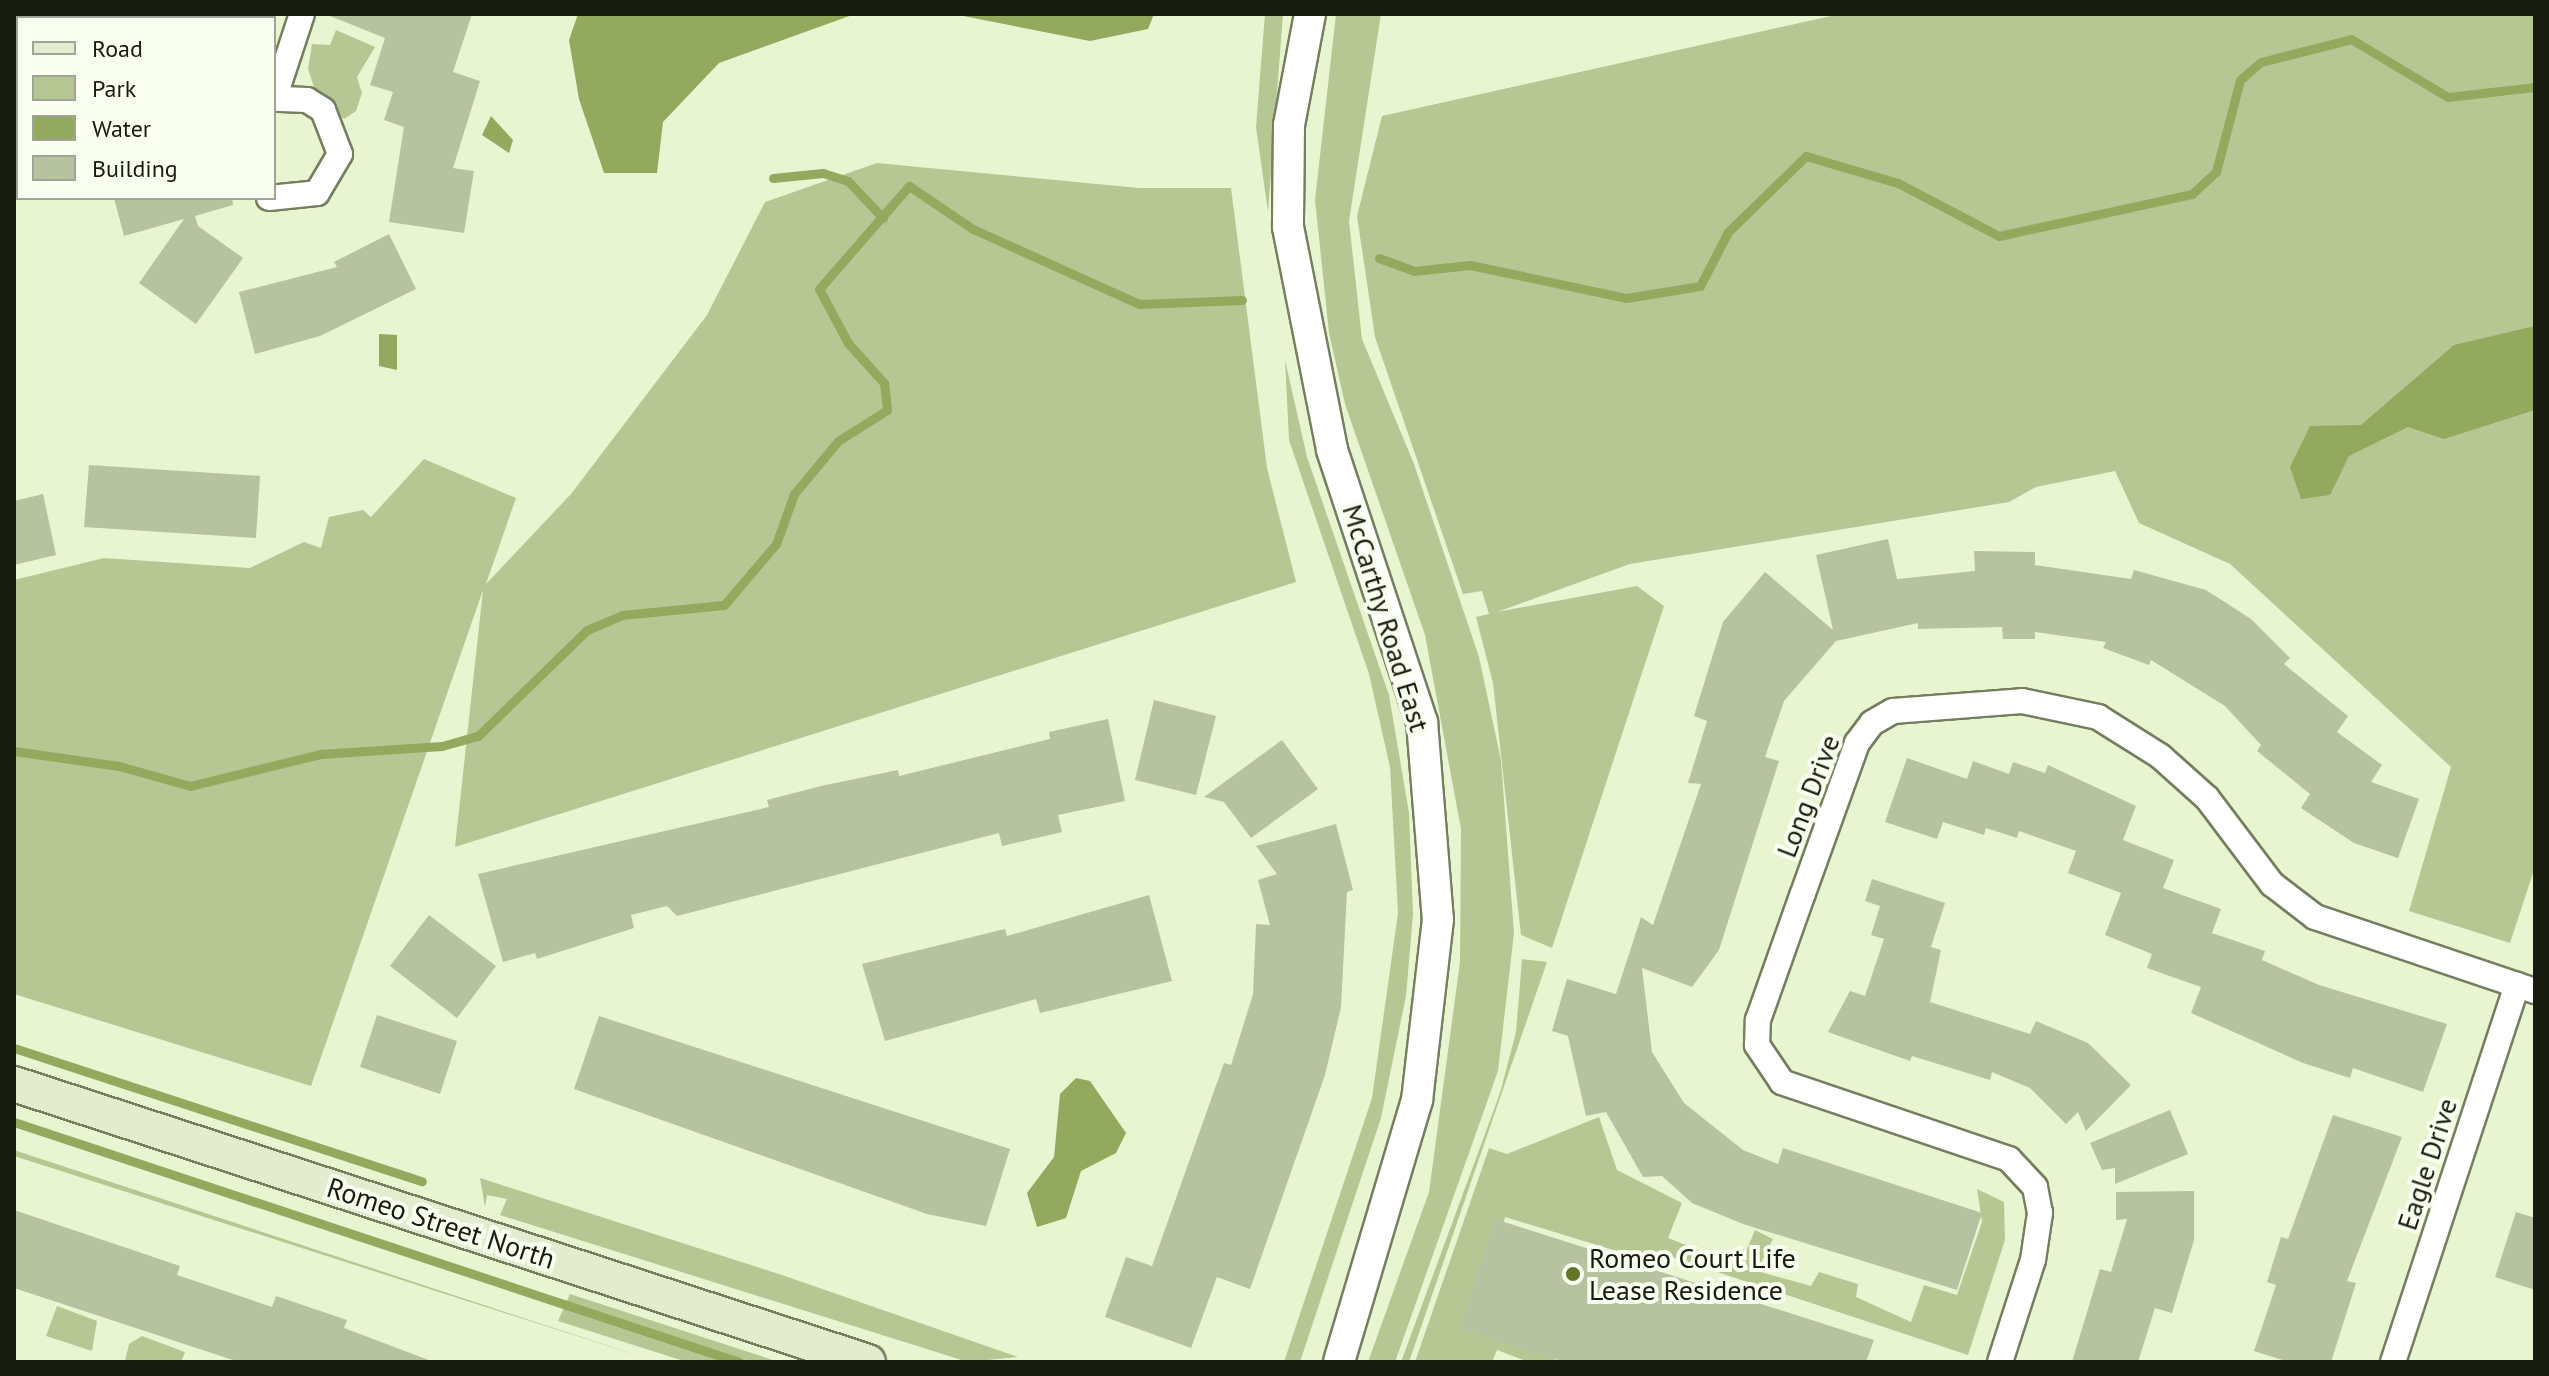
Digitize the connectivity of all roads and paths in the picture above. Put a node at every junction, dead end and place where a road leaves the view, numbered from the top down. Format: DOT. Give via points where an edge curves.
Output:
graph roads {
  1 [pos="302,14"];
  2 [pos="1310,14"];
  3 [pos="276,93"];
  4 [pos="276,99"];
  5 [pos="276,197"];
  6 [pos="2526,988"];
  7 [pos="14,1084"];
  8 [pos="868,1362"];
  9 [pos="1339,1362"];
  10 [pos="2000,1362"];
  11 [pos="2393,1362"];
  1 -- 3 [label="street"];
  2 -- 9 [label="street, McCarthy Road East" via="1289,125 1288,227 1332,450 1422,722 1438,919 1417,1100"];
  4 -- 5 [label="street" via="307,100 323,110 340,154 317,193"];
  6 -- 10 [label="street, Long Drive" via="2315,917 2272,884 2207,798 2160,756 2098,717 2022,701 1893,711 1872,723 1857,743 1802,896 1758,1020 1757,1045 1782,1082 2009,1159 2035,1187 2040,1213 2033,1260"];
  6 -- 11 [label="street, Eagle Drive"];
  7 -- 8 [label="main road, Romeo Street North"];
}
